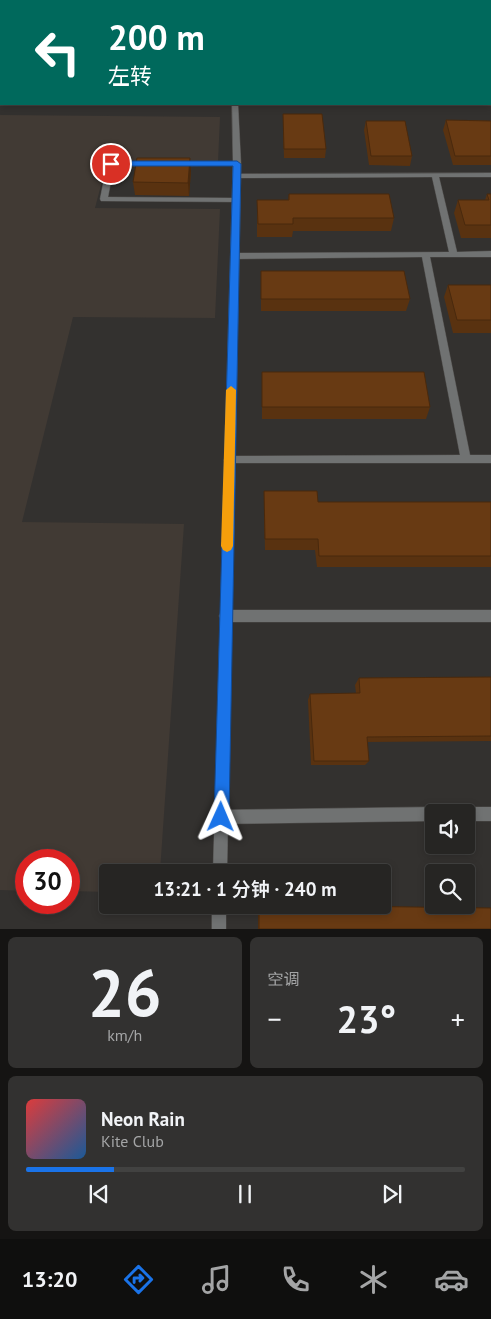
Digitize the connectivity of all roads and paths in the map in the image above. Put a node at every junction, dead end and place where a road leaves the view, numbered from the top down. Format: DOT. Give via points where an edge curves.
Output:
graph roads {
  1 [pos="236,105"];
  2 [pos="160,164"];
  3 [pos="169,164"];
  4 [pos="237,164"];
  5 [pos="435,175"];
  6 [pos="491,175"];
  7 [pos="236,176"];
  8 [pos="236,200"];
  9 [pos="491,254"];
  10 [pos="426,255"];
  11 [pos="454,255"];
  12 [pos="234,256"];
  13 [pos="466,459"];
  14 [pos="491,459"];
  15 [pos="229,460"];
  16 [pos="225,616"];
  17 [pos="491,616"];
  18 [pos="425,814"];
  19 [pos="475,814"];
  20 [pos="491,814"];
  21 [pos="221,817"];
  22 [pos="220,864"];
  23 [pos="219,914"];
  24 [pos="219,929"];
  1 -- 4 [label="street"];
  2 -- 8 [label="street" via="111,164 104,199"];
  3 -- 4 [label="street"];
  4 -- 7 [label="street"];
  5 -- 6 [label="street"];
  5 -- 7 [label="street"];
  5 -- 11 [label="street"];
  7 -- 8 [label="street"];
  8 -- 12 [label="street"];
  9 -- 11 [label="street"];
  10 -- 11 [label="street"];
  10 -- 12 [label="street"];
  10 -- 13 [label="street"];
  12 -- 15 [label="street"];
  13 -- 14 [label="street"];
  13 -- 15 [label="street"];
  15 -- 16 [label="street"];
  16 -- 17 [label="street"];
  16 -- 21 [label="street"];
  18 -- 21 [label="street"];
  19 -- 20 [label="street"];
  21 -- 22 [label="street"];
  23 -- 24 [label="street"];
}
